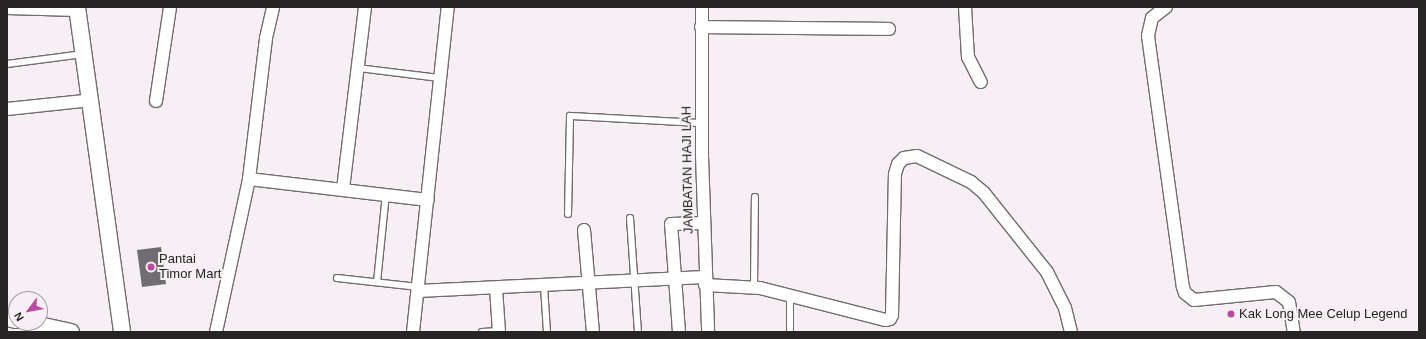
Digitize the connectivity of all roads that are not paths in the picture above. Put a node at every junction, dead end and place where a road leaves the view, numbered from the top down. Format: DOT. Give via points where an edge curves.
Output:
graph roads {
  1 [pos="170,7"];
  2 [pos="273,7"];
  3 [pos="365,7"];
  4 [pos="448,7"];
  5 [pos="702,7"];
  6 [pos="966,7"];
  7 [pos="1166,7"];
  8 [pos="7,8"];
  9 [pos="78,8"];
  10 [pos="702,27"];
  11 [pos="889,29"];
  12 [pos="86,54"];
  13 [pos="7,64"];
  14 [pos="358,68"];
  15 [pos="440,78"];
  16 [pos="981,82"];
  17 [pos="92,100"];
  18 [pos="156,102"];
  19 [pos="7,109"];
  20 [pos="701,123"];
  21 [pos="249,179"];
  22 [pos="343,189"];
  23 [pos="386,194"];
  24 [pos="755,197"];
  25 [pos="428,200"];
  26 [pos="568,214"];
  27 [pos="630,218"];
  28 [pos="703,223"];
  29 [pos="584,230"];
  30 [pos="337,278"];
  31 [pos="674,278"];
  32 [pos="705,281"];
  33 [pos="377,282"];
  34 [pos="635,282"];
  35 [pos="589,284"];
  36 [pos="544,286"];
  37 [pos="754,287"];
  38 [pos="496,288"];
  39 [pos="418,289"];
  40 [pos="790,295"];
  41 [pos="48,327"];
  42 [pos="71,332"];
  43 [pos="122,332"];
  44 [pos="216,332"];
  45 [pos="413,332"];
  46 [pos="482,332"];
  47 [pos="499,332"];
  48 [pos="547,332"];
  49 [pos="593,332"];
  50 [pos="638,332"];
  51 [pos="679,332"];
  52 [pos="708,332"];
  53 [pos="790,332"];
  54 [pos="1071,332"];
  55 [pos="1294,332"];
  1 -- 18 [label="street"];
  2 -- 21 [label="street" via="266,38"];
  3 -- 14 [label="street"];
  4 -- 15 [label="street"];
  5 -- 10 [label="street, JAMBATAN HAJI LAH"];
  6 -- 16 [label="street" via="968,57"];
  7 -- 55 [label="street" via="1152,18 1148,36 1183,287 1194,300 1276,292 1289,302"];
  8 -- 9 [label="street"];
  9 -- 12 [label="street"];
  10 -- 11 [label="street"];
  10 -- 20 [label="street, JAMBATAN HAJI LAH"];
  12 -- 13 [label="lane"];
  12 -- 17 [label="street"];
  14 -- 15 [label="lane"];
  14 -- 22 [label="street"];
  15 -- 25 [label="street"];
  17 -- 19 [label="street"];
  17 -- 43 [label="street"];
  20 -- 26 [label="lane" via="570,116"];
  20 -- 28 [label="street, JAMBATAN HAJI LAH"];
  21 -- 22 [label="street"];
  21 -- 44 [label="street"];
  22 -- 23 [label="street"];
  23 -- 25 [label="street"];
  23 -- 33 [label="lane"];
  24 -- 37 [label="lane"];
  25 -- 39 [label="street"];
  27 -- 34 [label="lane"];
  28 -- 31 [label="street" via="671,218"];
  28 -- 32 [label="street, JAMBATAN HAJI LAH"];
  29 -- 35 [label="street"];
  30 -- 33 [label="lane"];
  31 -- 32 [label="street"];
  31 -- 34 [label="street"];
  31 -- 51 [label="street"];
  32 -- 37 [label="street"];
  32 -- 52 [label="street, JAMBATAN HAJI LAH"];
  33 -- 39 [label="lane"];
  34 -- 35 [label="street"];
  34 -- 50 [label="lane"];
  35 -- 36 [label="street"];
  35 -- 49 [label="street"];
  36 -- 38 [label="street"];
  36 -- 48 [label="lane"];
  37 -- 40 [label="street"];
  38 -- 39 [label="street"];
  38 -- 47 [label="street"];
  39 -- 45 [label="street"];
  40 -- 53 [label="lane"];
  40 -- 54 [label="street" via="886,320 890,318 896,174 898,164 904,158 917,156 971,182 984,193 1047,272 1066,308"];
  41 -- 42 [label="street"];
  46 -- 47 [label="lane"];
}
